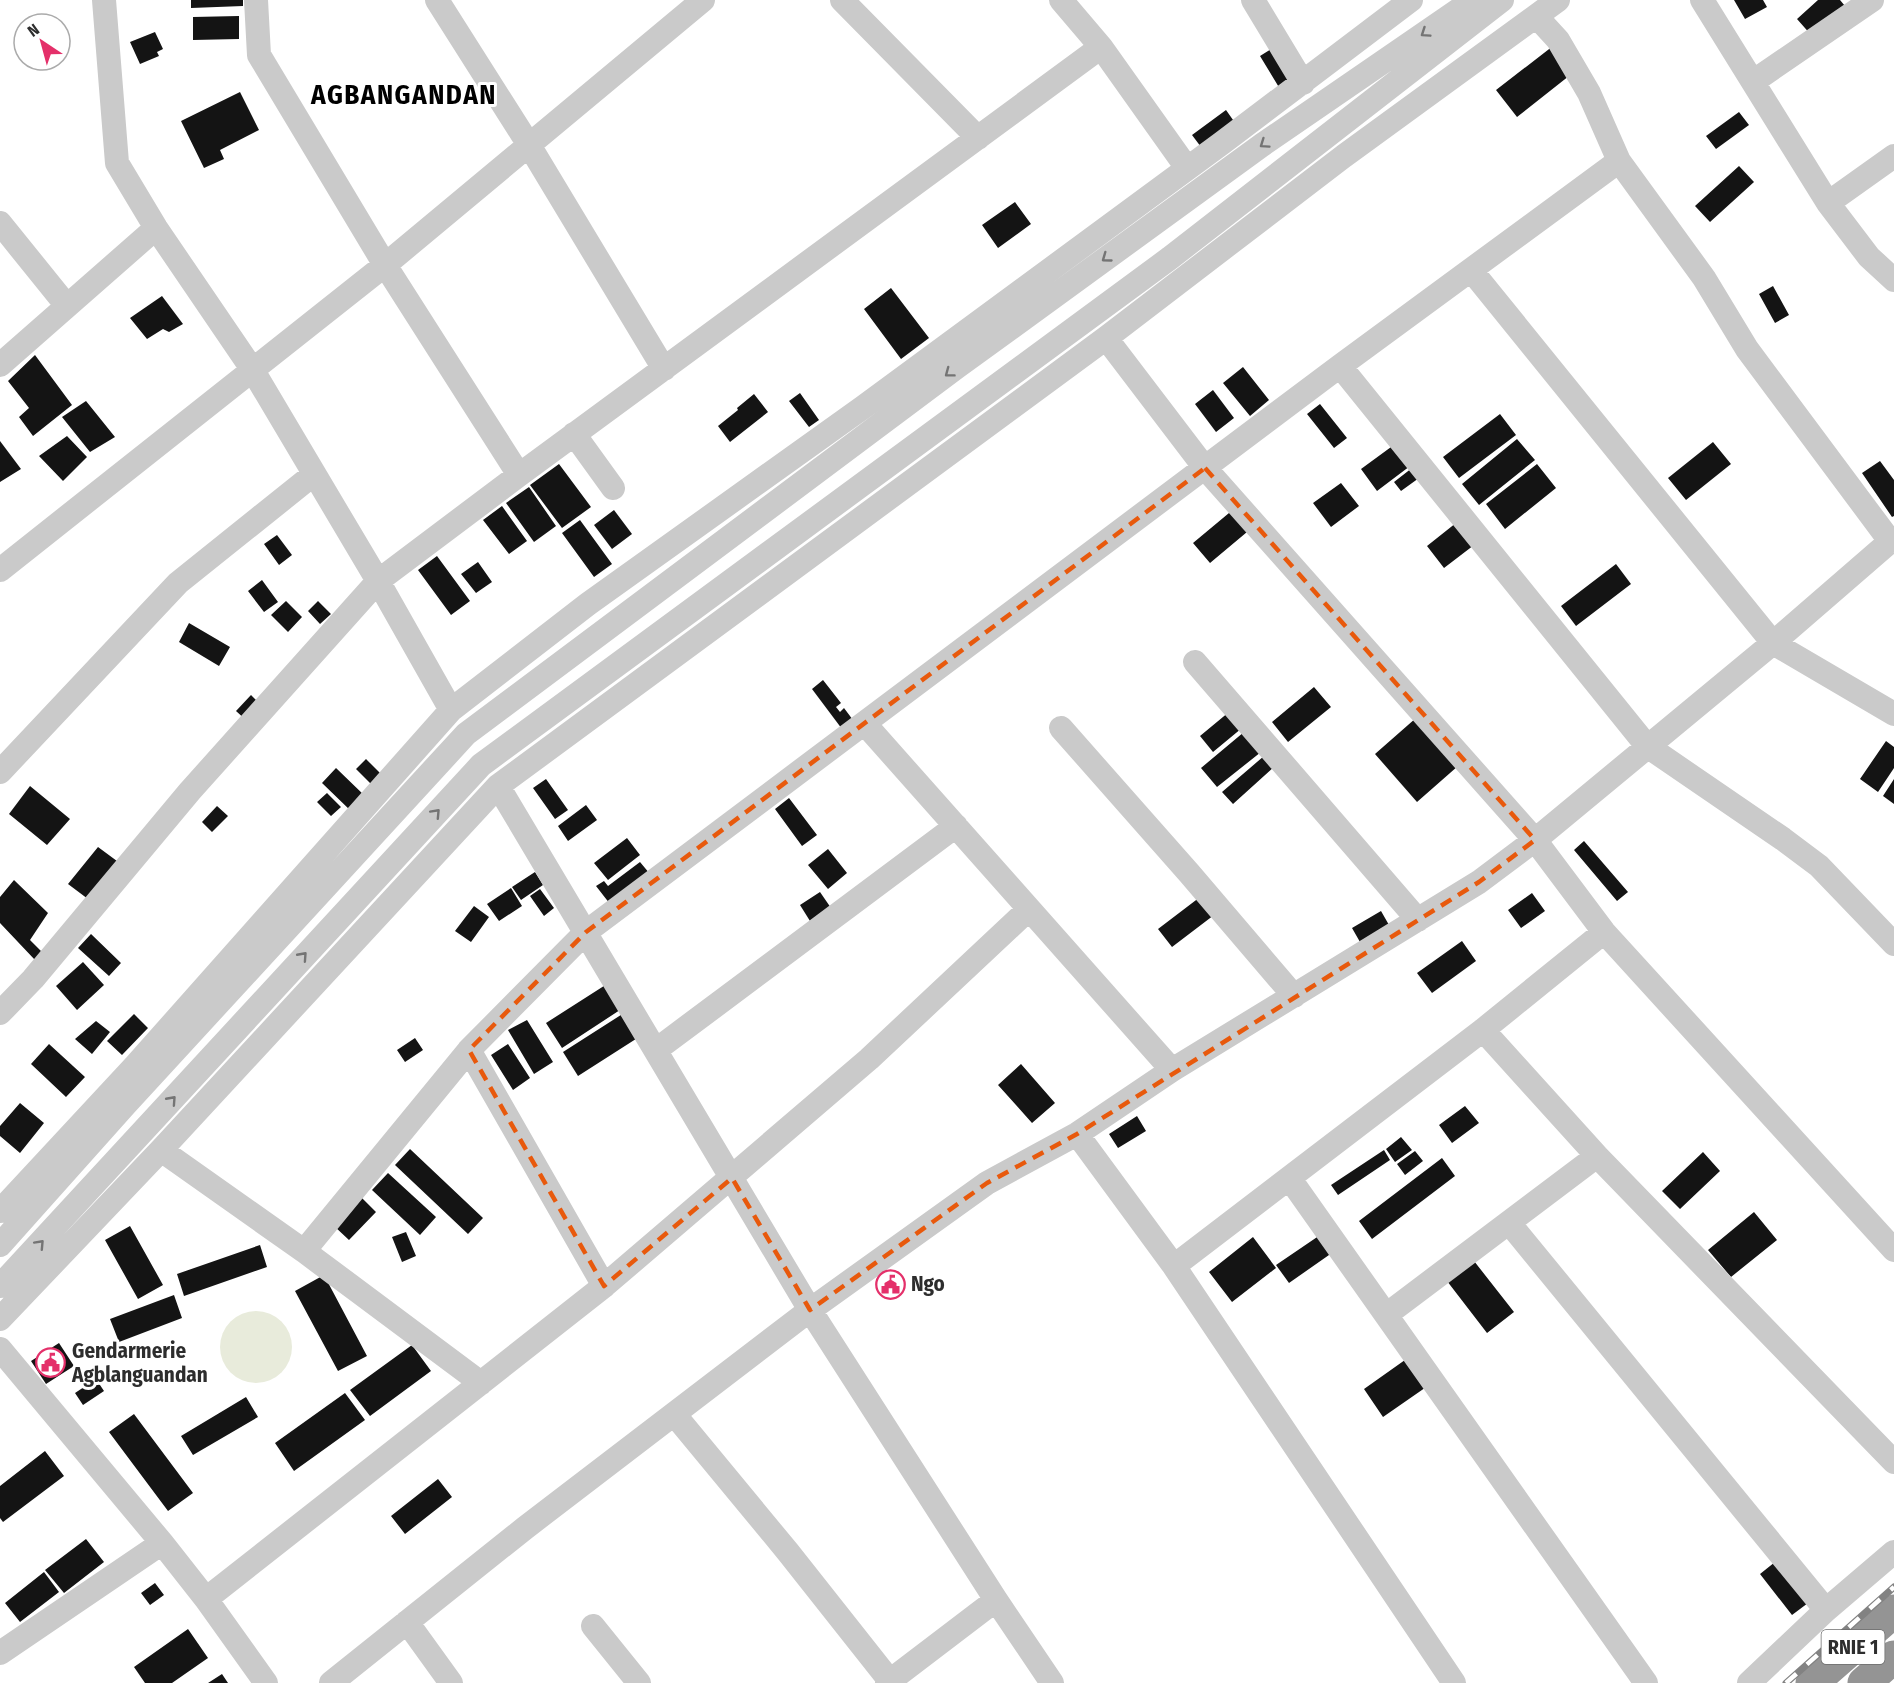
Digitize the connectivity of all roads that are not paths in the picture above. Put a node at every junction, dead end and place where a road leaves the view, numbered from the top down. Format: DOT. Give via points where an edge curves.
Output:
graph roads {
  1 [pos="104,0"];
  2 [pos="256,0"];
  3 [pos="437,0"];
  4 [pos="703,0"];
  5 [pos="842,0"];
  6 [pos="1061,0"];
  7 [pos="1253,0"];
  8 [pos="1411,0"];
  9 [pos="1473,0"];
  10 [pos="1502,0"];
  11 [pos="1558,0"];
  12 [pos="1702,0"];
  13 [pos="1872,0"];
  14 [pos="1536,16"];
  15 [pos="1101,47"];
  16 [pos="1754,81"];
  17 [pos="1303,83"];
  18 [pos="978,138"];
  19 [pos="529,145"];
  20 [pos="1894,156"];
  21 [pos="1619,162"];
  22 [pos="1187,168"];
  23 [pos="1828,203"];
  24 [pos="0,223"];
  25 [pos="156,228"];
  26 [pos="385,265"];
  27 [pos="1471,270"];
  28 [pos="1894,280"];
  29 [pos="67,306"];
  30 [pos="1106,338"];
  31 [pos="0,365"];
  32 [pos="1340,366"];
  33 [pos="252,369"];
  34 [pos="664,369"];
  35 [pos="574,434"];
  36 [pos="1205,468"];
  37 [pos="314,474"];
  38 [pos="519,475"];
  39 [pos="613,488"];
  40 [pos="1892,539"];
  41 [pos="0,570"];
  42 [pos="378,581"];
  43 [pos="588,604"];
  44 [pos="605,628"];
  45 [pos="1773,643"];
  46 [pos="1195,662"];
  47 [pos="451,711"];
  48 [pos="1894,714"];
  49 [pos="865,724"];
  50 [pos="1061,729"];
  51 [pos="1647,746"];
  52 [pos="0,772"];
  53 [pos="498,786"];
  54 [pos="956,826"];
  55 [pos="1535,840"];
  56 [pos="1029,909"];
  57 [pos="1418,920"];
  58 [pos="586,932"];
  59 [pos="1604,932"];
  60 [pos="1894,944"];
  61 [pos="1294,996"];
  62 [pos="0,1013"];
  63 [pos="1484,1030"];
  64 [pos="469,1050"];
  65 [pos="656,1050"];
  66 [pos="1172,1070"];
  67 [pos="1077,1134"];
  68 [pos="161,1150"];
  69 [pos="1597,1156"];
  70 [pos="732,1178"];
  71 [pos="1290,1179"];
  72 [pos="0,1211"];
  73 [pos="1510,1224"];
  74 [pos="1889,1234"];
  75 [pos="0,1245"];
  76 [pos="304,1251"];
  77 [pos="1174,1266"];
  78 [pos="604,1286"];
  79 [pos="0,1287"];
  80 [pos="810,1310"];
  81 [pos="1386,1316"];
  82 [pos="0,1319"];
  83 [pos="0,1349"];
  84 [pos="481,1383"];
  85 [pos="674,1414"];
  86 [pos="1894,1462"];
  87 [pos="162,1543"];
  88 [pos="1894,1552"];
  89 [pos="206,1599"];
  90 [pos="996,1600"];
  91 [pos="1826,1610"];
  92 [pos="1894,1611"];
  93 [pos="407,1622"];
  94 [pos="593,1626"];
  95 [pos="2,1649"];
  96 [pos="1894,1657"];
  97 [pos="261,1682"];
  98 [pos="888,1682"];
  99 [pos="331,1683"];
  100 [pos="451,1683"];
  101 [pos="639,1683"];
  102 [pos="1052,1683"];
  103 [pos="1454,1683"];
  104 [pos="1646,1683"];
  105 [pos="1749,1683"];
  106 [pos="1812,1683"];
  107 [pos="1864,1683"];
  1 -- 25 [label="street" via="117,163"];
  2 -- 26 [label="street" via="260,55"];
  3 -- 19 [label="street"];
  4 -- 19 [label="street"];
  5 -- 18 [label="street"];
  6 -- 15 [label="street"];
  7 -- 17 [label="street"];
  8 -- 17 [label="street"];
  9 -- 44 [label="street, one-way" via="1252,152"];
  79 -- 10 [label="street, one-way" via="482,765 1170,258"];
  11 -- 14 [label="street"];
  12 -- 16 [label="street"];
  13 -- 16 [label="street"];
  14 -- 21 [label="street" via="1558,40 1589,93"];
  14 -- 30 [label="street" via="1344,156"];
  15 -- 18 [label="street"];
  15 -- 22 [label="street"];
  16 -- 23 [label="street"];
  17 -- 22 [label="street"];
  18 -- 34 [label="street"];
  19 -- 26 [label="street"];
  19 -- 34 [label="street"];
  20 -- 23 [label="street"];
  21 -- 27 [label="street"];
  21 -- 40 [label="street" via="1704,278 1747,349"];
  22 -- 43 [label="street"];
  23 -- 28 [label="street" via="1869,257"];
  24 -- 29 [label="street"];
  25 -- 29 [label="street"];
  25 -- 33 [label="street"];
  26 -- 33 [label="street"];
  26 -- 38 [label="street"];
  27 -- 32 [label="street"];
  27 -- 45 [label="street"];
  29 -- 31 [label="street"];
  30 -- 36 [label="street"];
  30 -- 53 [label="street"];
  32 -- 36 [label="street"];
  32 -- 51 [label="street"];
  33 -- 37 [label="street"];
  33 -- 41 [label="street"];
  34 -- 35 [label="street"];
  35 -- 38 [label="street"];
  35 -- 39 [label="street"];
  36 -- 49 [label="street"];
  36 -- 55 [label="street"];
  37 -- 42 [label="street"];
  37 -- 52 [label="street" via="178,583"];
  38 -- 42 [label="street"];
  40 -- 45 [label="street"];
  42 -- 47 [label="street"];
  42 -- 62 [label="street" via="190,791"];
  43 -- 44 [label="street"];
  43 -- 47 [label="street"];
  44 -- 75 [label="street" via="466,734"];
  45 -- 48 [label="street"];
  45 -- 51 [label="street"];
  46 -- 57 [label="street"];
  47 -- 72 [label="street"];
  49 -- 54 [label="street"];
  49 -- 58 [label="street"];
  50 -- 61 [label="street"];
  51 -- 55 [label="street"];
  51 -- 60 [label="street" via="1819,866"];
  53 -- 58 [label="street"];
  53 -- 68 [label="street"];
  54 -- 56 [label="street"];
  54 -- 65 [label="street"];
  55 -- 57 [label="street" via="1479,882"];
  55 -- 59 [label="street"];
  56 -- 66 [label="street"];
  56 -- 70 [label="street" via="869,1059"];
  57 -- 61 [label="street"];
  58 -- 64 [label="street"];
  58 -- 65 [label="street"];
  59 -- 63 [label="street"];
  59 -- 74 [label="street"];
  61 -- 66 [label="street"];
  63 -- 69 [label="street"];
  63 -- 71 [label="street"];
  64 -- 76 [label="street"];
  64 -- 78 [label="street"];
  65 -- 70 [label="street"];
  66 -- 67 [label="street"];
  67 -- 77 [label="street"];
  67 -- 80 [label="street" via="987,1183"];
  68 -- 76 [label="street"];
  68 -- 82 [label="street"];
  69 -- 73 [label="street"];
  69 -- 86 [label="street"];
  70 -- 78 [label="street"];
  70 -- 80 [label="street"];
  71 -- 77 [label="street"];
  71 -- 81 [label="street"];
  73 -- 81 [label="street"];
  73 -- 91 [label="street"];
  76 -- 84 [label="street"];
  77 -- 103 [label="street"];
  78 -- 84 [label="street"];
  80 -- 85 [label="street"];
  80 -- 90 [label="street"];
  81 -- 104 [label="street"];
  83 -- 87 [label="street"];
  84 -- 89 [label="street"];
  85 -- 93 [label="street"];
  85 -- 98 [label="street"];
  87 -- 89 [label="street"];
  87 -- 95 [label="street"];
  88 -- 91 [label="street"];
  89 -- 97 [label="street"];
  90 -- 98 [label="street"];
  90 -- 102 [label="street"];
  91 -- 105 [label="street"];
  92 -- 106 [label="highway, RNIE 1"];
  93 -- 99 [label="street"];
  93 -- 100 [label="street"];
  94 -- 101 [label="street"];
  96 -- 107 [label="highway, RNIE 1"];
}
